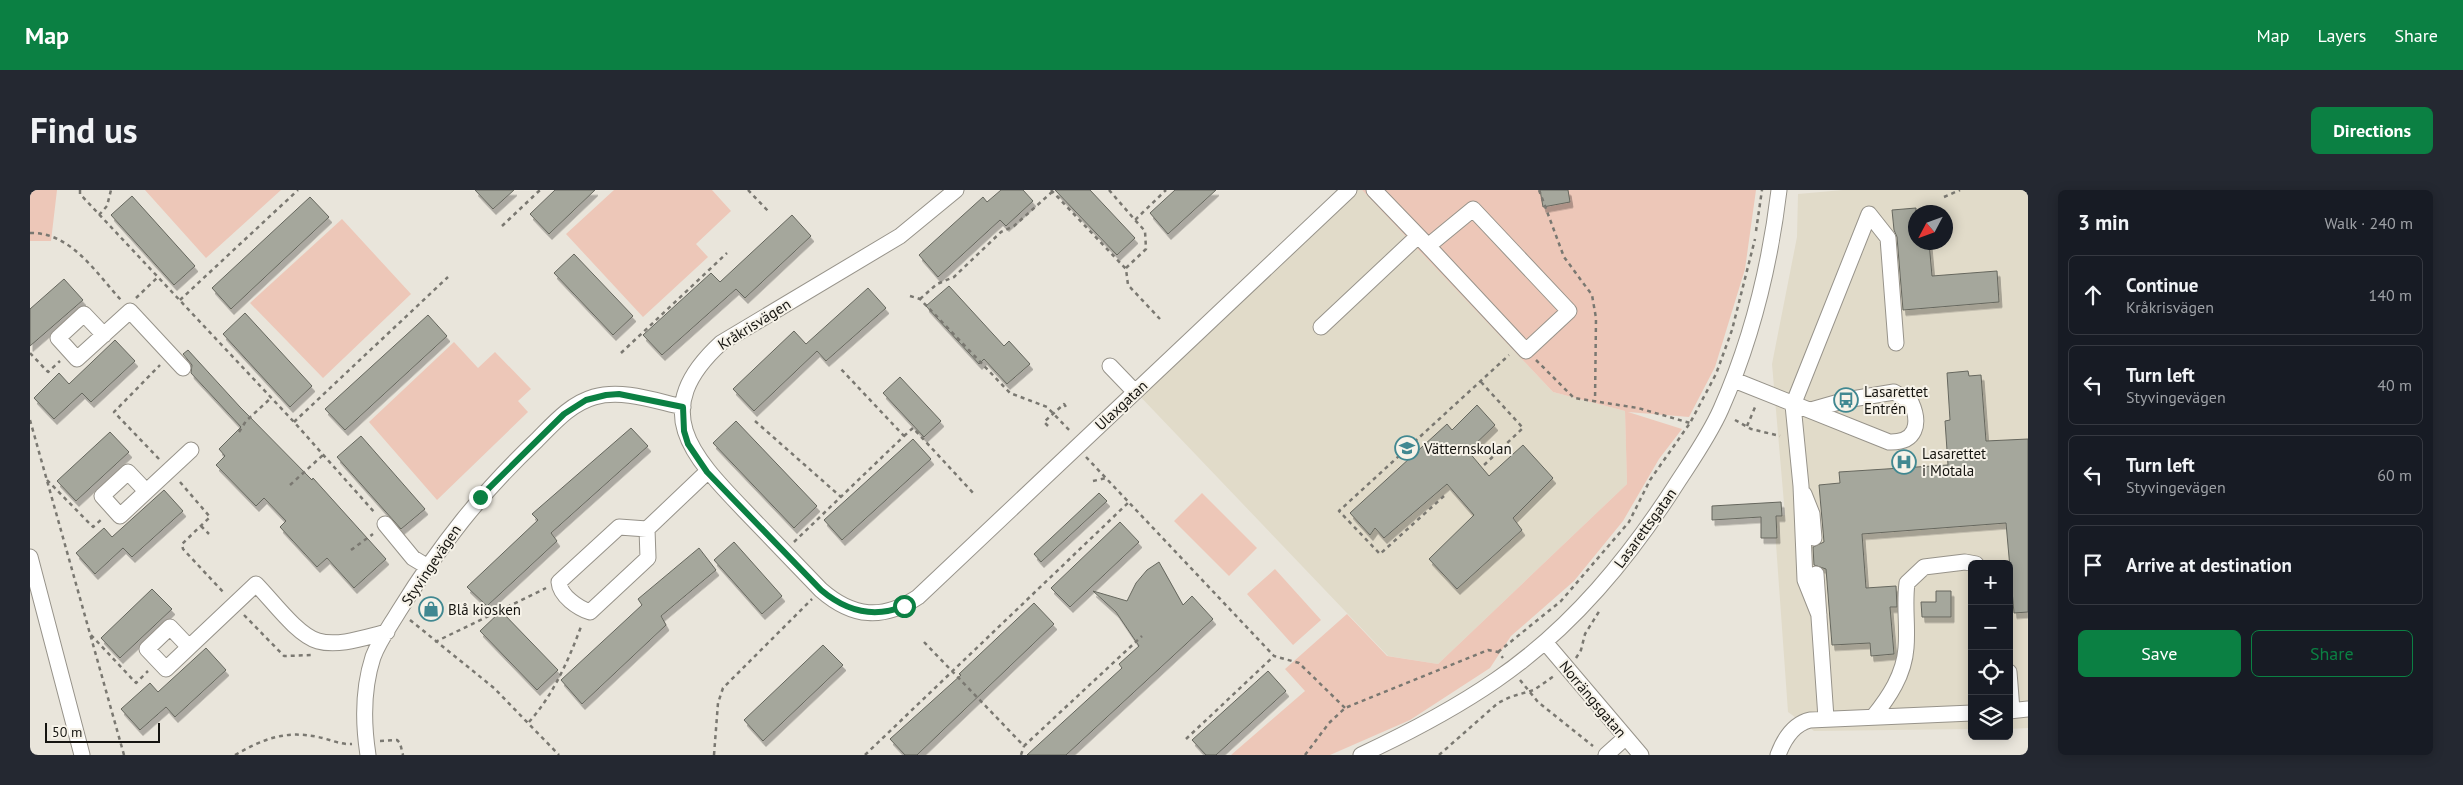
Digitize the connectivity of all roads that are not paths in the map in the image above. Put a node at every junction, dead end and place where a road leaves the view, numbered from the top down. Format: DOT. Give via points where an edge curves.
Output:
graph roads {
  1 [pos="956,190"];
  2 [pos="1349,190"];
  3 [pos="1374,190"];
  4 [pos="1779,190"];
  5 [pos="1423,241"];
  6 [pos="1321,327"];
  7 [pos="104,335"];
  8 [pos="1896,343"];
  9 [pos="1110,366"];
  10 [pos="183,368"];
  11 [pos="1734,380"];
  12 [pos="1135,392"];
  13 [pos="1793,405"];
  14 [pos="683,407"];
  15 [pos="1812,410"];
  16 [pos="191,450"];
  17 [pos="707,472"];
  18 [pos="1801,486"];
  19 [pos="146,491"];
  20 [pos="385,524"];
  21 [pos="647,528"];
  22 [pos="1814,538"];
  23 [pos="30,557"];
  24 [pos="1968,563"];
  25 [pos="428,567"];
  26 [pos="1816,574"];
  27 [pos="888,612"];
  28 [pos="1819,615"];
  29 [pos="387,632"];
  30 [pos="1545,642"];
  31 [pos="189,647"];
  32 [pos="2028,709"];
  33 [pos="2013,710"];
  34 [pos="1968,714"];
  35 [pos="1873,717"];
  36 [pos="1826,718"];
  37 [pos="1626,738"];
  38 [pos="367,749"];
  39 [pos="1601,753"];
  40 [pos="82,755"];
  41 [pos="1361,755"];
  42 [pos="1641,755"];
  43 [pos="1778,755"];
  1 -- 14 [label="street, Kråkrisvägen" via="900,236 721,343 694,374"];
  2 -- 12 [label="street, Ulaxgatan"];
  3 -- 5 [label="street"];
  4 -- 11 [label="street, Lasarettsgatan" via="1763,285"];
  5 -- 5 [label="street" via="1520,351 1569,311 1473,209"];
  5 -- 6 [label="street"];
  7 -- 7 [label="street" via="77,359 58,338 84,314"];
  7 -- 10 [label="street" via="130,311"];
  8 -- 13 [label="street" via="1888,238 1869,214"];
  9 -- 12 [label="street"];
  11 -- 13 [label="street"];
  11 -- 30 [label="street, Lasarettsgatan" via="1711,430 1652,521 1598,590"];
  12 -- 27 [label="street, Ulaxgatan" via="918,597"];
  13 -- 15 [label="street"];
  13 -- 18 [label="street"];
  14 -- 17 [label="street, Kråkrisvägen" via="688,444"];
  14 -- 25 [label="street, Styvingevägen" via="619,394 594,397 576,405 522,453 480,497"];
  15 -- 15 [label="street" via="1889,442 1908,438 1915,431 1917,422 1911,402 1894,392"];
  16 -- 19 [label="street"];
  17 -- 21 [label="street"];
  17 -- 27 [label="street, Kråkrisvägen" via="833,601 852,610"];
  18 -- 22 [label="street" via="1812,514"];
  18 -- 28 [label="street" via="1805,580"];
  19 -- 19 [label="street" via="120,516 102,496 128,472"];
  20 -- 25 [label="street" via="413,558"];
  21 -- 21 [label="street" via="648,558 590,612 578,609 559,587 559,582 619,526"];
  23 -- 40 [label="street"];
  24 -- 35 [label="street" via="1924,566 1907,583 1906,648 1901,670"];
  25 -- 29 [label="street, Styvingevägen"];
  26 -- 28 [label="street"];
  28 -- 36 [label="street"];
  29 -- 31 [label="street" via="345,641 318,641 303,632 256,584"];
  29 -- 38 [label="street, Styvingevägen" via="368,676 365,700"];
  30 -- 37 [label="street, Norrängsgatan"];
  30 -- 41 [label="street, Lasarettsgatan" via="1477,693"];
  31 -- 31 [label="street" via="166,669 147,649 170,627"];
  32 -- 33 [label="street"];
  34 -- 35 [label="street"];
  35 -- 36 [label="street"];
  36 -- 43 [label="street" via="1803,722 1796,727"];
  37 -- 39 [label="street"];
  37 -- 42 [label="street, Norrängsgatan"];
}
